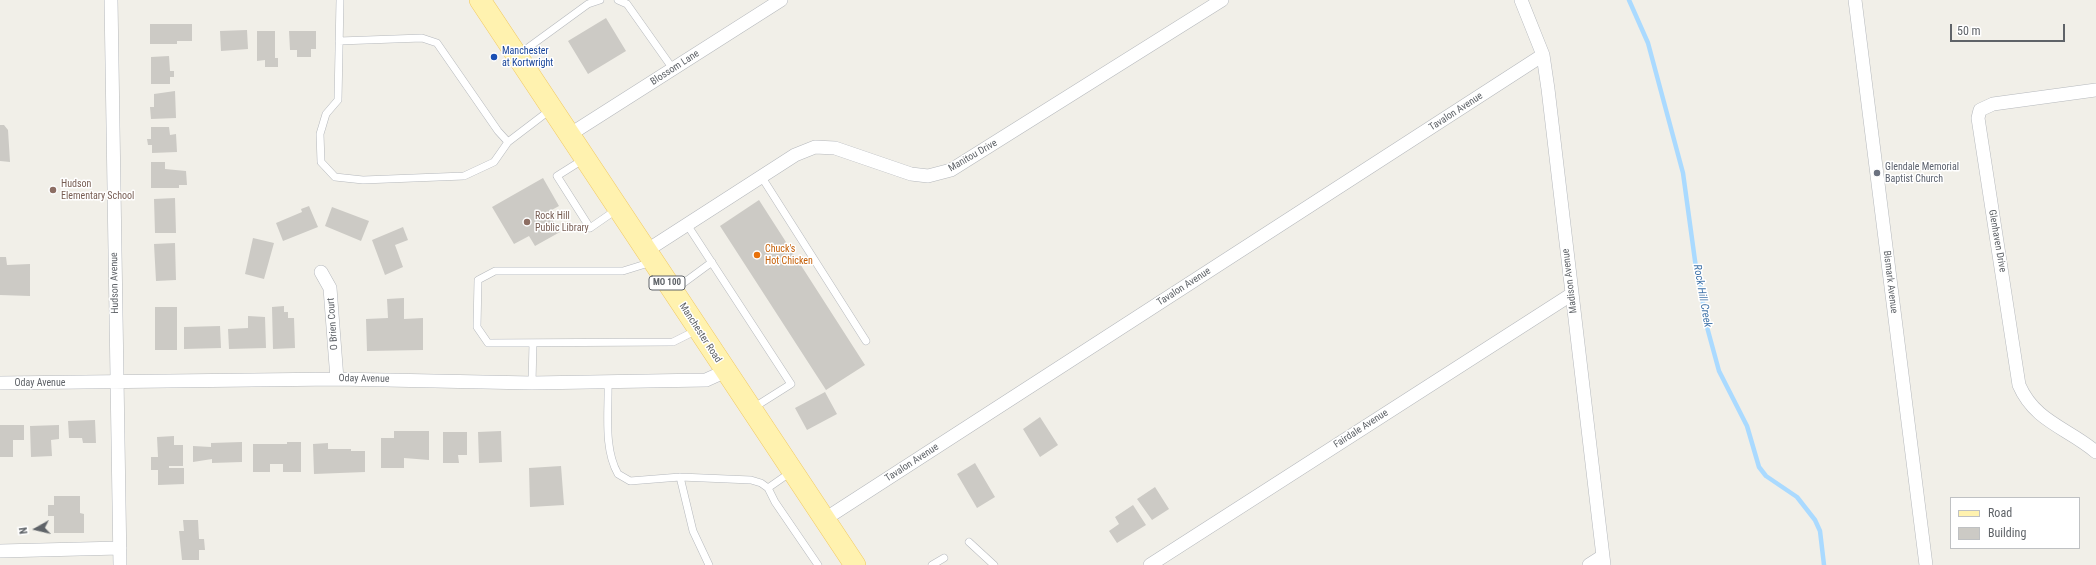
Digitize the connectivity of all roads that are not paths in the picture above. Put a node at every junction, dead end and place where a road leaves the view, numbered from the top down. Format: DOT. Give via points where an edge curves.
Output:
graph roads {
  1 [pos="111,0"];
  2 [pos="340,0"];
  3 [pos="480,0"];
  4 [pos="600,0"];
  5 [pos="618,0"];
  6 [pos="781,0"];
  7 [pos="1222,0"];
  8 [pos="1521,0"];
  9 [pos="1855,0"];
  10 [pos="339,41"];
  11 [pos="1543,55"];
  12 [pos="516,56"];
  13 [pos="673,69"];
  14 [pos="2096,90"];
  15 [pos="552,109"];
  16 [pos="569,135"];
  17 [pos="508,142"];
  18 [pos="585,158"];
  19 [pos="761,176"];
  20 [pos="618,209"];
  21 [pos="686,223"];
  22 [pos="649,257"];
  23 [pos="712,262"];
  24 [pos="321,272"];
  25 [pos="673,291"];
  26 [pos="1572,294"];
  27 [pos="698,329"];
  28 [pos="866,341"];
  29 [pos="533,343"];
  30 [pos="726,371"];
  31 [pos="337,379"];
  32 [pos="608,381"];
  33 [pos="117,382"];
  34 [pos="0,383"];
  35 [pos="532,383"];
  36 [pos="751,409"];
  37 [pos="2096,452"];
  38 [pos="792,471"];
  39 [pos="680,477"];
  40 [pos="768,488"];
  41 [pos="825,519"];
  42 [pos="969,542"];
  43 [pos="120,548"];
  44 [pos="0,551"];
  45 [pos="944,558"];
  46 [pos="1604,560"];
  47 [pos="120,565"];
  48 [pos="709,565"];
  49 [pos="818,565"];
  50 [pos="855,565"];
  51 [pos="932,565"];
  52 [pos="994,565"];
  53 [pos="1150,565"];
  54 [pos="1589,565"];
  55 [pos="1926,565"];
  1 -- 33 [label="street, Hudson Avenue"];
  2 -- 10 [label="lane"];
  3 -- 12 [label="main road, Manchester Road / MO 100"];
  4 -- 12 [label="lane" via="588,4"];
  5 -- 13 [label="lane" via="627,4"];
  6 -- 13 [label="street, Blossom Lane"];
  7 -- 19 [label="street, Manitou Drive" via="951,170 928,176 911,174 835,148 815,147 795,154"];
  8 -- 11 [label="street, Madison Avenue"];
  9 -- 55 [label="street, Bismark Avenue"];
  10 -- 17 [label="lane" via="422,38 437,43"];
  10 -- 17 [label="lane" via="338,100 326,114 320,134 321,162 335,177 363,180 464,176 494,162"];
  11 -- 26 [label="street, Madison Avenue"];
  11 -- 41 [label="street, Tavalon Avenue"];
  12 -- 15 [label="main road, Manchester Road / MO 100"];
  13 -- 16 [label="street, Blossom Lane"];
  14 -- 37 [label="street, Glenhaven Drive" via="1993,104 1980,110 1978,118 2019,385 2025,398 2046,420"];
  15 -- 16 [label="main road, Manchester Road / MO 100"];
  15 -- 17 [label="lane"];
  16 -- 18 [label="main road, Manchester Road / MO 100"];
  18 -- 20 [label="main road, Manchester Road / MO 100"];
  18 -- 20 [label="lane" via="557,176 590,228"];
  19 -- 21 [label="street, Manitou Drive"];
  19 -- 28 [label="lane"];
  20 -- 22 [label="main road, Manchester Road / MO 100"];
  21 -- 22 [label="street, Manitou Drive"];
  21 -- 23 [label="lane"];
  22 -- 25 [label="main road, Manchester Road / MO 100"];
  22 -- 29 [label="lane" via="623,272 495,271 478,280 477,327 488,344"];
  23 -- 25 [label="lane"];
  23 -- 36 [label="lane" via="791,384"];
  24 -- 31 [label="street, O Brien Court" via="330,288"];
  25 -- 27 [label="main road, Manchester Road / MO 100"];
  26 -- 46 [label="street, Madison Avenue"];
  26 -- 53 [label="street, Fairdale Avenue"];
  27 -- 29 [label="lane" via="673,342"];
  27 -- 30 [label="main road, Manchester Road / MO 100"];
  29 -- 35 [label="lane"];
  30 -- 32 [label="street, Oday Avenue" via="706,380"];
  30 -- 36 [label="main road, Manchester Road / MO 100"];
  31 -- 33 [label="street, Oday Avenue"];
  31 -- 35 [label="street, Oday Avenue"];
  32 -- 35 [label="street, Oday Avenue"];
  32 -- 39 [label="lane" via="609,438 612,460 618,474 630,481"];
  33 -- 34 [label="street, Oday Avenue"];
  33 -- 43 [label="street, Hudson Avenue"];
  36 -- 38 [label="main road, Manchester Road / MO 100"];
  38 -- 40 [label="lane"];
  38 -- 41 [label="main road, Manchester Road / MO 100"];
  39 -- 40 [label="lane" via="751,480"];
  39 -- 48 [label="lane" via="693,531"];
  40 -- 49 [label="lane"];
  41 -- 50 [label="main road, Manchester Road / MO 100"];
  42 -- 52 [label="lane"];
  43 -- 44 [label="street"];
  43 -- 47 [label="street, Hudson Avenue"];
  45 -- 51 [label="lane"];
  46 -- 54 [label="street"];
}
